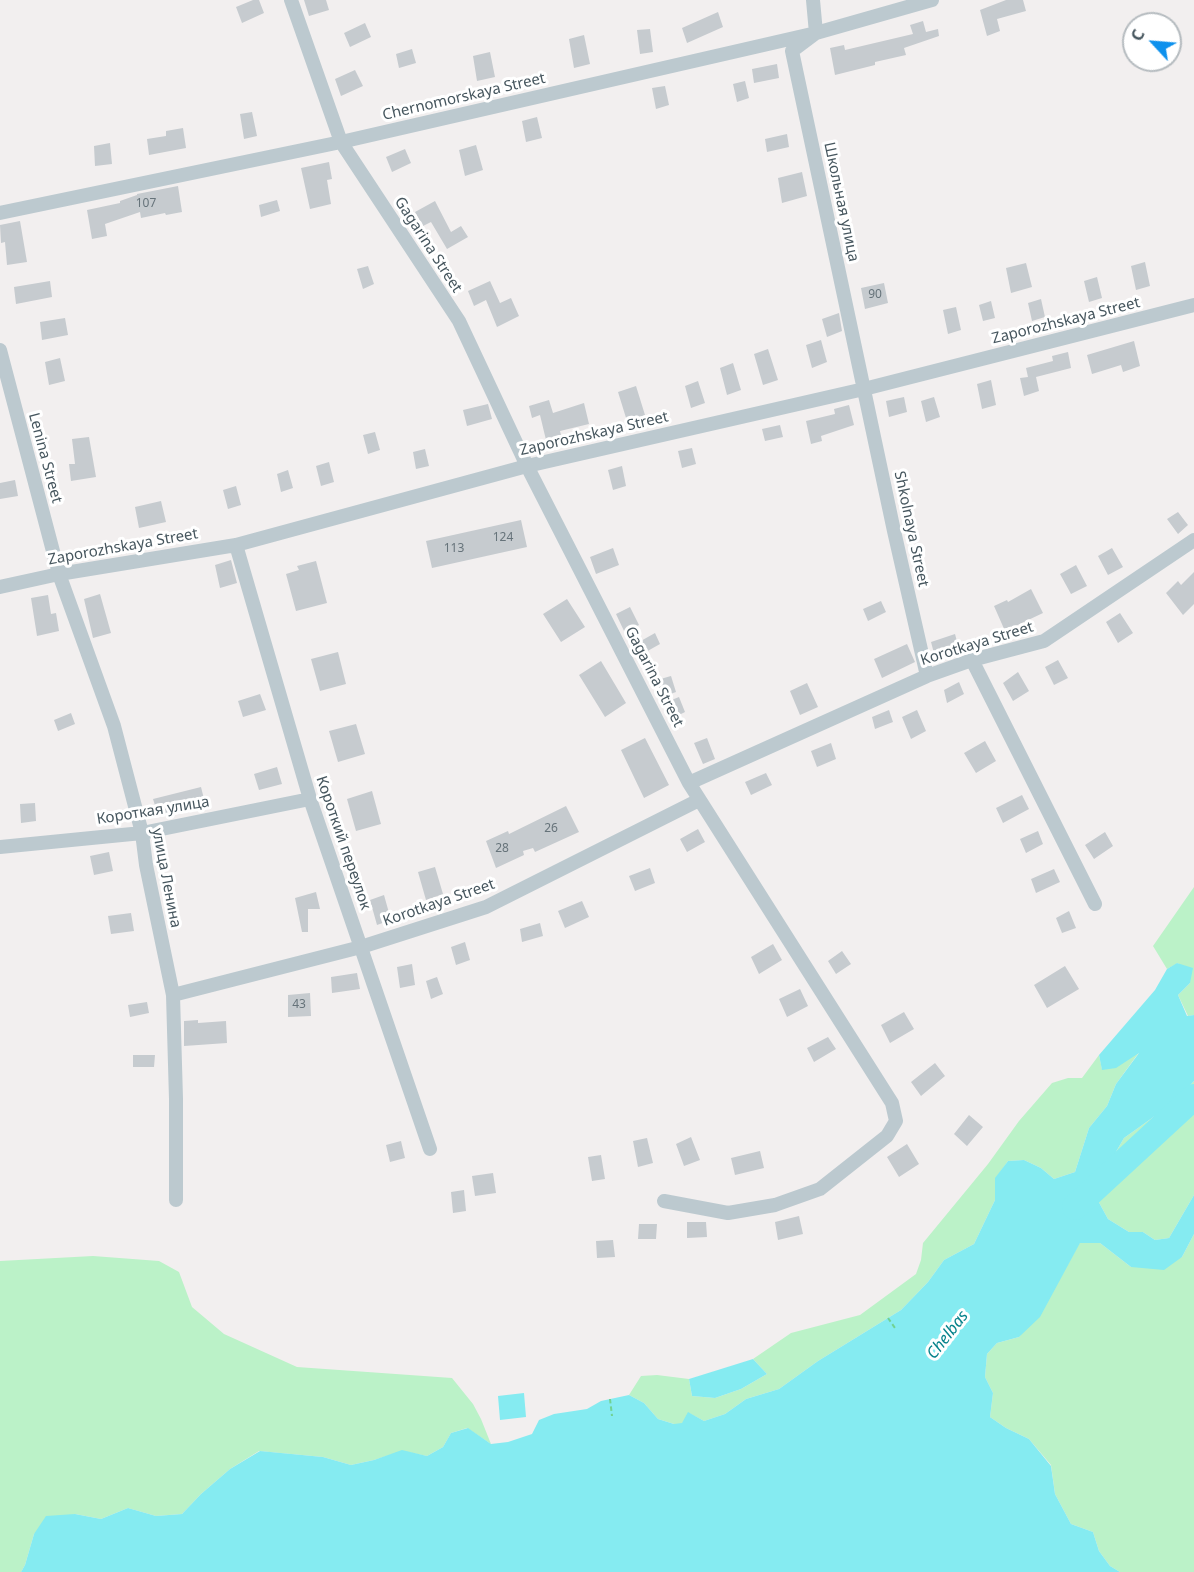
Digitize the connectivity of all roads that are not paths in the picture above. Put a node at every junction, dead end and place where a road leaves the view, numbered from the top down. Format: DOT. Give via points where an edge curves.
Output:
graph roads {
  1 [pos="291,0"];
  2 [pos="813,0"];
  3 [pos="932,0"];
  4 [pos="816,33"];
  5 [pos="340,142"];
  6 [pos="0,213"];
  7 [pos="1194,305"];
  8 [pos="0,350"];
  9 [pos="864,389"];
  10 [pos="527,466"];
  11 [pos="1194,540"];
  12 [pos="236,545"];
  13 [pos="59,574"];
  14 [pos="0,587"];
  15 [pos="972,660"];
  16 [pos="927,676"];
  17 [pos="689,783"];
  18 [pos="310,799"];
  19 [pos="699,800"];
  20 [pos="142,833"];
  21 [pos="0,847"];
  22 [pos="1095,904"];
  23 [pos="361,947"];
  24 [pos="173,995"];
  25 [pos="430,1149"];
  26 [pos="176,1200"];
  27 [pos="664,1202"];
  1 -- 5 [label="street, Gagarina Street"];
  2 -- 4 [label="street"];
  3 -- 4 [label="street, Chernomorskaya Street"];
  4 -- 5 [label="street, Chernomorskaya Street"];
  4 -- 9 [label="street, Школьная улица" via="792,51"];
  5 -- 6 [label="street, Chernomorskaya Street"];
  5 -- 10 [label="street, Gagarina Street" via="459,321"];
  7 -- 9 [label="street, Zaporozhskaya Street"];
  8 -- 13 [label="street, Lenina Street"];
  9 -- 10 [label="street, Zaporozhskaya Street"];
  9 -- 16 [label="street, Shkolnaya Street"];
  10 -- 12 [label="street, Zaporozhskaya Street"];
  10 -- 17 [label="street, Gagarina Street"];
  11 -- 15 [label="street, Korotkaya Street" via="1044,641"];
  12 -- 13 [label="street, Zaporozhskaya Street"];
  12 -- 18 [label="street, Короткий переулок"];
  13 -- 14 [label="street, Zaporozhskaya Street"];
  13 -- 20 [label="street, улица Ленина" via="114,726"];
  15 -- 16 [label="street, Korotkaya Street"];
  15 -- 22 [label="street"];
  16 -- 17 [label="street, Korotkaya Street"];
  17 -- 19 [label="street, Gagarina Street"];
  18 -- 20 [label="street, Короткая улица"];
  18 -- 23 [label="street, Короткий переулок"];
  19 -- 23 [label="street, Korotkaya Street" via="486,907"];
  19 -- 27 [label="street, Gagarina Street" via="892,1103 896,1121 887,1136 820,1189 775,1205 728,1213"];
  20 -- 21 [label="street, Короткая улица"];
  20 -- 24 [label="street, улица Ленина"];
  23 -- 24 [label="street, Korotkaya Street"];
  23 -- 25 [label="street, Короткий переулок"];
  24 -- 26 [label="street, улица Ленина"];
}
